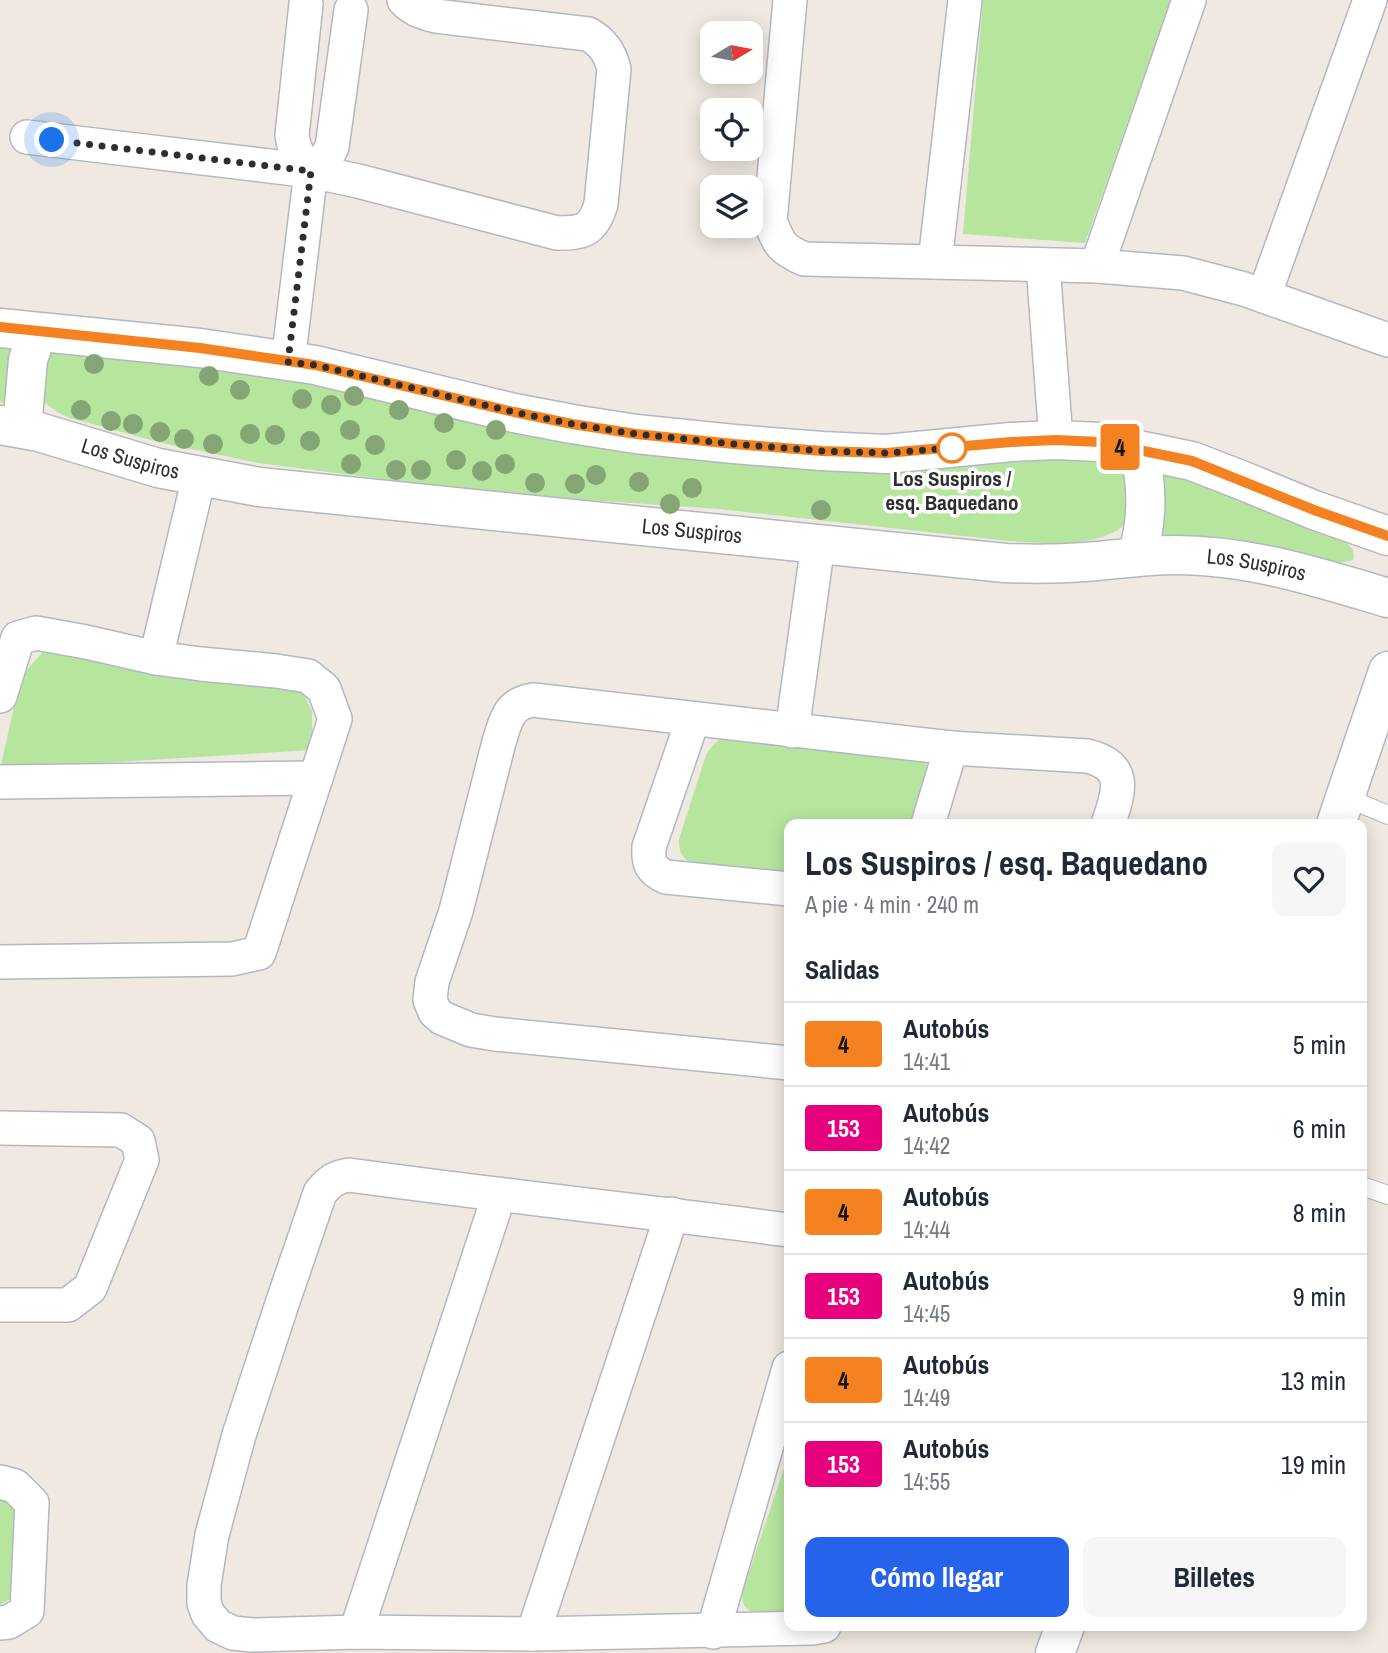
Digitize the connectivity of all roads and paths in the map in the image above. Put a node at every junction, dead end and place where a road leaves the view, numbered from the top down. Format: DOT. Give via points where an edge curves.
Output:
graph roads {
  1 [pos="398,0"];
  2 [pos="404,0"];
  3 [pos="790,0"];
  4 [pos="965,0"];
  5 [pos="1189,0"];
  6 [pos="1370,0"];
  7 [pos="296,2"];
  8 [pos="351,10"];
  9 [pos="27,137"];
  10 [pos="311,171"];
  11 [pos="935,262"];
  12 [pos="1043,265"];
  13 [pos="1097,266"];
  14 [pos="1264,296"];
  15 [pos="18,330"];
  16 [pos="1388,340"];
  17 [pos="288,362"];
  18 [pos="11,426"];
  19 [pos="1056,440"];
  20 [pos="1139,451"];
  21 [pos="199,477"];
  22 [pos="1388,536"];
  23 [pos="818,544"];
  24 [pos="1137,556"];
  25 [pos="1388,598"];
  26 [pos="156,658"];
  27 [pos="1388,671"];
  28 [pos="0,696"];
  29 [pos="693,719"];
  30 [pos="792,731"];
  31 [pos="951,748"];
  32 [pos="316,778"];
  33 [pos="0,782"];
  34 [pos="1341,811"];
  35 [pos="1388,815"];
  36 [pos="930,819"];
  37 [pos="1110,819"];
  38 [pos="784,889"];
  39 [pos="0,962"];
  40 [pos="784,1063"];
  41 [pos="0,1128"];
  42 [pos="1367,1188"];
  43 [pos="499,1195"];
  44 [pos="1388,1195"];
  45 [pos="672,1214"];
  46 [pos="784,1229"];
  47 [pos="0,1305"];
  48 [pos="784,1385"];
  49 [pos="0,1482"];
  50 [pos="0,1623"];
  51 [pos="784,1630"];
  52 [pos="1063,1631"];
  53 [pos="356,1632"];
  54 [pos="713,1632"];
  55 [pos="533,1634"];
  56 [pos="1055,1653"];
  1 -- 8 [label="street" via="382,9"];
  2 -- 10 [label="street" via="436,16 570,30 598,40 614,69 597,217 585,230 557,233"];
  3 -- 11 [label="street" via="770,221 778,240 785,250 804,260"];
  4 -- 11 [label="street"];
  5 -- 13 [label="street"];
  6 -- 14 [label="street"];
  7 -- 8 [label="street"];
  7 -- 10 [label="street" via="292,135 296,153"];
  8 -- 10 [label="street" via="332,147"];
  9 -- 10 [label="street"];
  10 -- 17 [label="street"];
  11 -- 12 [label="street"];
  12 -- 13 [label="street"];
  12 -- 19 [label="street"];
  13 -- 14 [label="street" via="1183,273"];
  14 -- 16 [label="street"];
  15 -- 17 [label="street" via="200,348"];
  15 -- 18 [label="street" via="28,360"];
  17 -- 19 [label="street" via="572,424 734,444 886,453"];
  18 -- 21 [label="street, Los Suspiros"];
  19 -- 20 [label="street" via="1100,442"];
  20 -- 22 [label="street" via="1192,461"];
  20 -- 24 [label="street" via="1147,498"];
  21 -- 23 [label="street, Los Suspiros"];
  21 -- 26 [label="street"];
  23 -- 24 [label="street, Los Suspiros" via="1005,563 1074,563"];
  23 -- 30 [label="street"];
  24 -- 25 [label="street, Los Suspiros" via="1254,562"];
  26 -- 28 [label="street" via="36,633 18,638"];
  26 -- 32 [label="street" via="308,676 324,689 335,719"];
  27 -- 34 [label="street"];
  29 -- 30 [label="street"];
  29 -- 38 [label="street" via="648,859 655,872 666,877"];
  29 -- 40 [label="street" via="533,700 515,706 499,742 430,1000 442,1018 471,1030"];
  30 -- 31 [label="street"];
  31 -- 36 [label="street"];
  31 -- 37 [label="street" via="1099,759 1111,766 1119,788"];
  32 -- 33 [label="street"];
  32 -- 39 [label="street" via="259,953 232,959"];
  34 -- 35 [label="lane"];
  41 -- 47 [label="street" via="121,1130 138,1141 142,1160 90,1288 68,1305"];
  42 -- 44 [label="lane"];
  43 -- 45 [label="street"];
  43 -- 53 [label="street"];
  43 -- 53 [label="street" via="349,1175 329,1182 320,1193 239,1435 212,1535 204,1586 208,1614 218,1626 233,1633"];
  45 -- 46 [label="street"];
  45 -- 55 [label="street"];
  48 -- 54 [label="street"];
  49 -- 50 [label="street" via="15,1486 32,1503 27,1611"];
  51 -- 54 [label="street"];
  52 -- 56 [label="street"];
  53 -- 55 [label="street"];
  54 -- 55 [label="street"];
}
